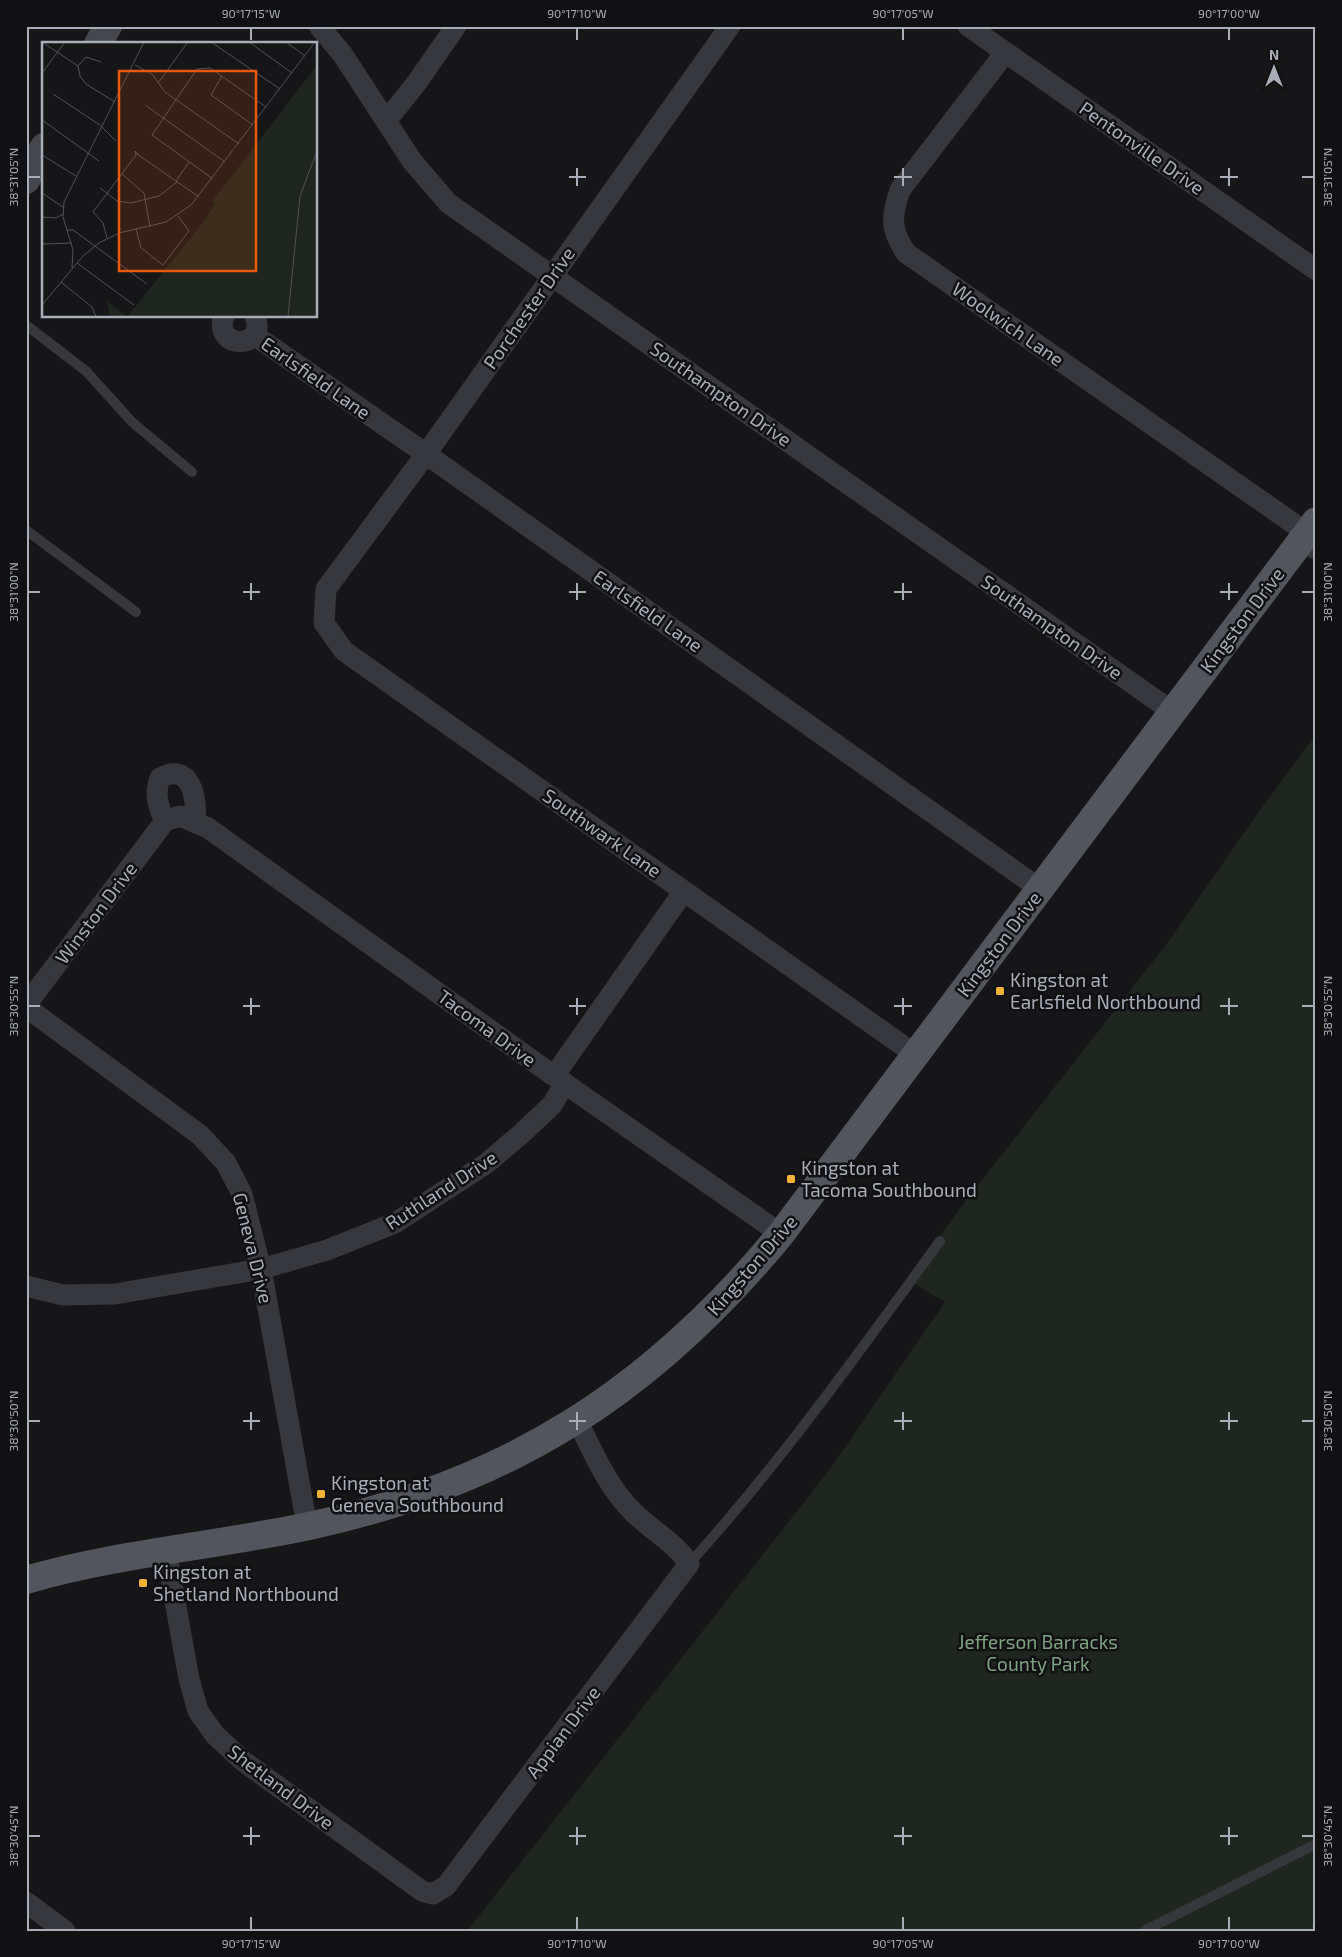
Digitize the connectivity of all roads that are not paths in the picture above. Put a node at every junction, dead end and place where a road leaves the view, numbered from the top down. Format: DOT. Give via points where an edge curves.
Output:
graph roads {
  1 [pos="108,26"];
  2 [pos="319,26"];
  3 [pos="456,26"];
  4 [pos="730,26"];
  5 [pos="968,26"];
  6 [pos="99,42"];
  7 [pos="1005,53"];
  8 [pos="386,120"];
  9 [pos="42,151"];
  10 [pos="26,180"];
  11 [pos="1316,270"];
  12 [pos="552,275"];
  13 [pos="224,318"];
  14 [pos="26,325"];
  15 [pos="254,326"];
  16 [pos="426,454"];
  17 [pos="192,472"];
  18 [pos="26,530"];
  19 [pos="1309,539"];
  20 [pos="326,589"];
  21 [pos="136,612"];
  22 [pos="1172,712"];
  23 [pos="165,821"];
  24 [pos="195,821"];
  25 [pos="1040,889"];
  26 [pos="684,891"];
  27 [pos="26,1006"];
  28 [pos="916,1055"];
  29 [pos="559,1079"];
  30 [pos="781,1234"];
  31 [pos="940,1241"];
  32 [pos="261,1269"];
  33 [pos="26,1286"];
  34 [pos="577,1420"];
  35 [pos="307,1526"];
  36 [pos="166,1551"];
  37 [pos="689,1564"];
  38 [pos="26,1580"];
  39 [pos="1316,1844"];
  40 [pos="433,1894"];
  41 [pos="26,1902"];
  42 [pos="65,1931"];
  43 [pos="1144,1931"];
  1 -- 6 [label="main road"];
  2 -- 8 [label="street, Southampton Drive" via="343,55"];
  3 -- 8 [label="street"];
  4 -- 12 [label="street, Porchester Drive"];
  5 -- 7 [label="street, Pentonville Drive"];
  7 -- 11 [label="street, Pentonville Drive"];
  7 -- 19 [label="street, Woolwich Lane" via="900,190 893,224 896,238 906,253"];
  8 -- 12 [label="street, Southampton Drive" via="412,161 448,203"];
  9 -- 10 [label="main road"];
  12 -- 16 [label="street, Porchester Drive"];
  12 -- 22 [label="street, Southampton Drive"];
  13 -- 15 [label="street, Earlsfield Lane" via="222,329 229,339 240,342 246,341"];
  14 -- 17 [label="lane" via="86,371 132,422"];
  15 -- 16 [label="street, Earlsfield Lane"];
  16 -- 20 [label="street, Porchester Drive"];
  16 -- 25 [label="street, Earlsfield Lane"];
  18 -- 21 [label="lane"];
  19 -- 22 [label="main road, Kingston Drive"];
  20 -- 26 [label="street, Southwark Lane" via="324,623 344,651"];
  22 -- 25 [label="main road, Kingston Drive"];
  23 -- 24 [label="street, Tacoma Drive" via="180,816"];
  23 -- 24 [label="street" via="158,806 156,789 160,778 177,773 185,777 192,788"];
  23 -- 27 [label="street, Winston Drive"];
  24 -- 29 [label="street, Tacoma Drive"];
  25 -- 28 [label="main road, Kingston Drive"];
  26 -- 28 [label="street, Southwark Lane"];
  26 -- 29 [label="street, Ruthland Drive"];
  27 -- 32 [label="street, Geneva Drive" via="200,1135 226,1163 242,1194"];
  28 -- 30 [label="main road, Kingston Drive"];
  29 -- 30 [label="street, Tacoma Drive"];
  29 -- 32 [label="street, Ruthland Drive" via="552,1105 521,1134 487,1163 395,1223 327,1250"];
  30 -- 34 [label="main road, Kingston Drive" via="737,1286 678,1343 615,1395"];
  31 -- 37 [label="lane" via="838,1382 733,1516"];
  32 -- 33 [label="street, Ruthland Drive" via="115,1294 63,1295"];
  32 -- 35 [label="street, Geneva Drive"];
  34 -- 35 [label="main road, Kingston Drive" via="526,1450 459,1482 378,1509"];
  34 -- 37 [label="street" via="607,1479 633,1512 682,1553"];
  35 -- 36 [label="main road, Kingston Drive"];
  36 -- 38 [label="main road, Kingston Drive" via="76,1567"];
  36 -- 40 [label="street, Shetland Drive" via="189,1679 198,1711 215,1735 251,1767 422,1891"];
  37 -- 40 [label="street, Appian Drive" via="446,1886"];
  39 -- 43 [label="lane"];
  41 -- 42 [label="street"];
}
